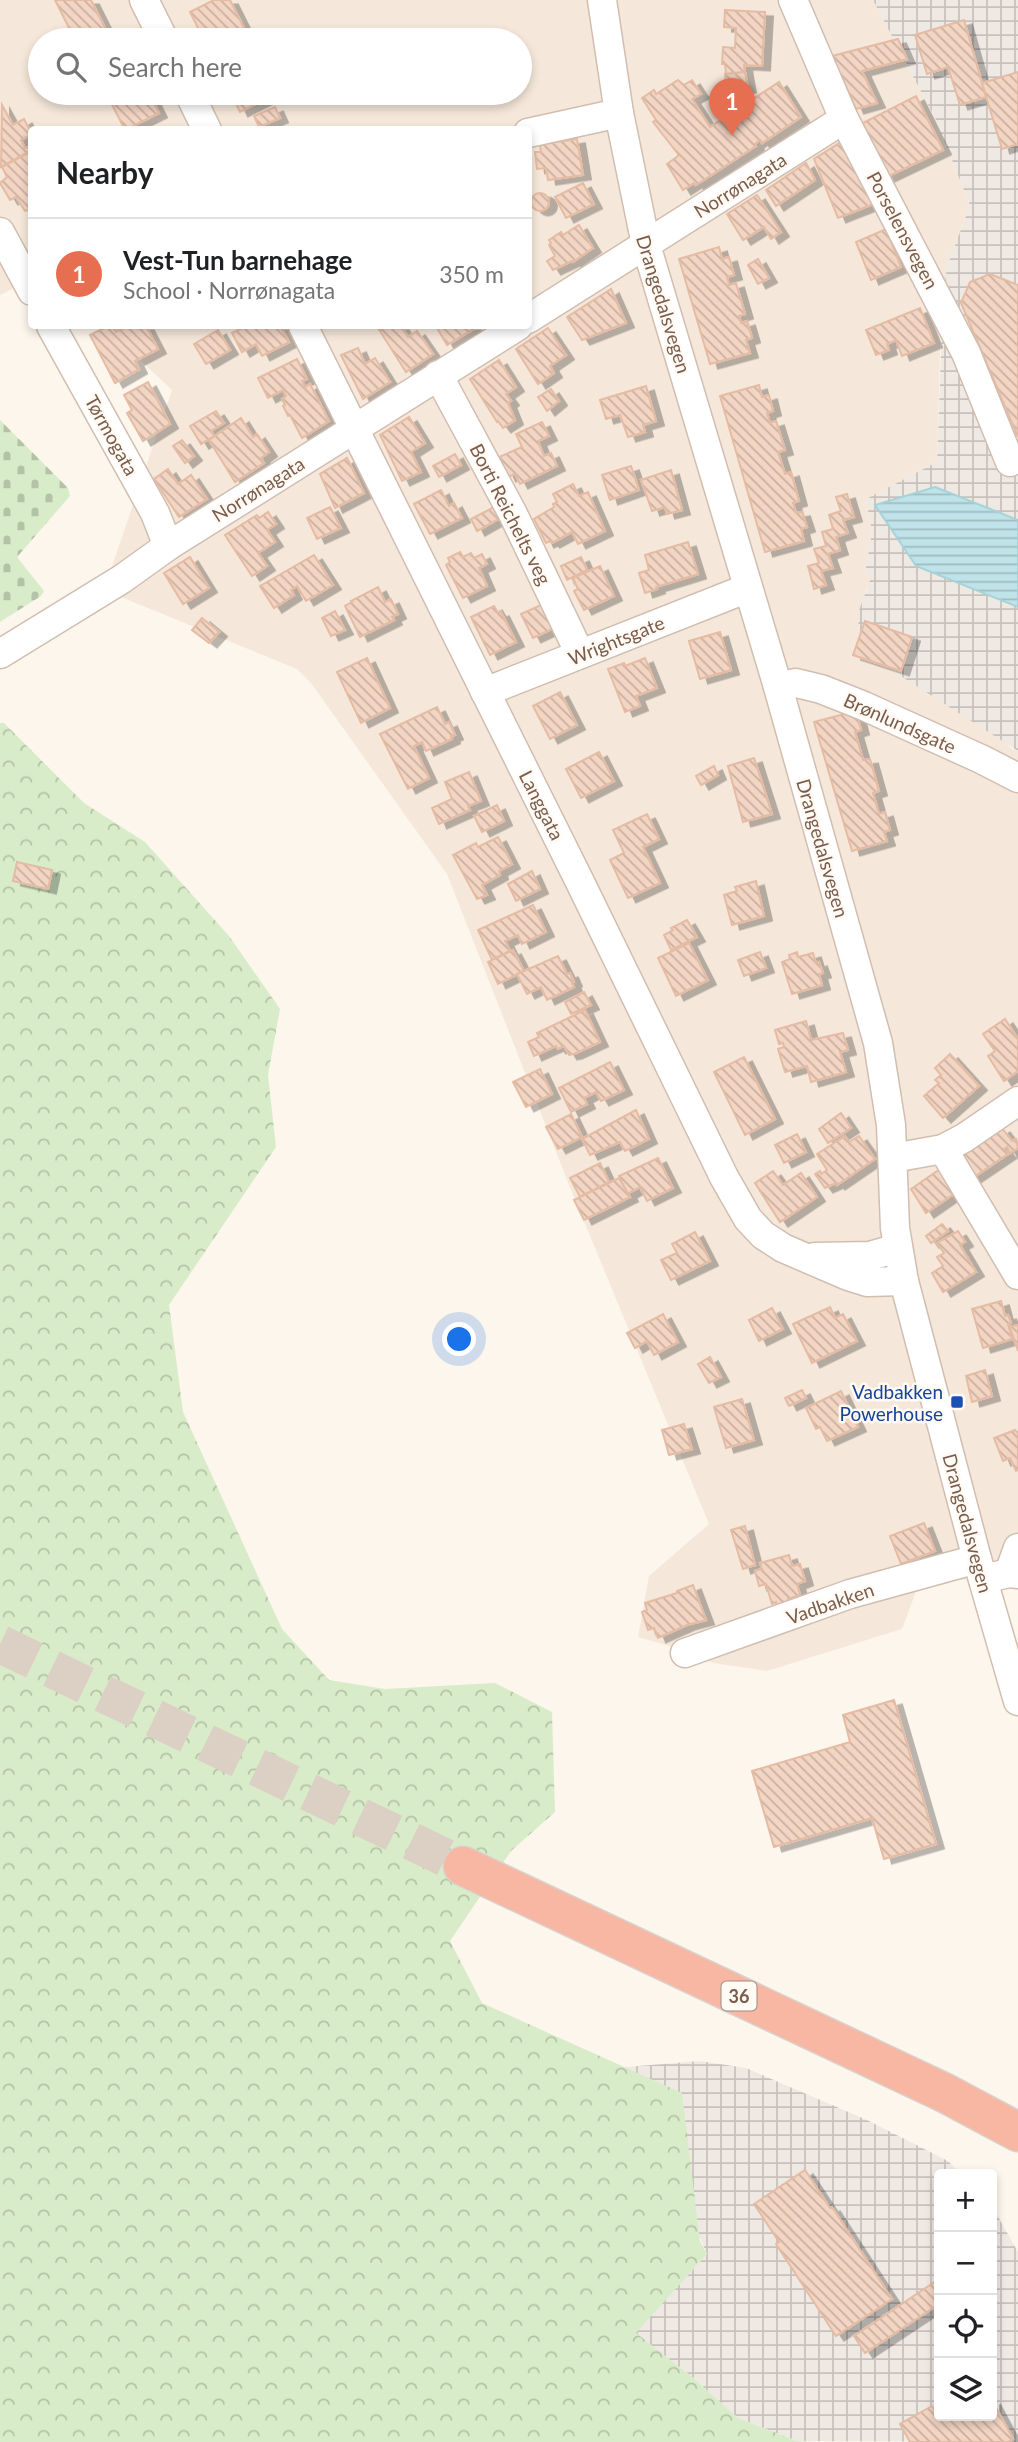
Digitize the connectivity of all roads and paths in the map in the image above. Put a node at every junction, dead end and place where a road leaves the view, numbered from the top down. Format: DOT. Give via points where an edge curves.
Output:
graph roads {
  1 [pos="144,0"];
  2 [pos="602,0"];
  3 [pos="793,0"];
  4 [pos="158,28"];
  5 [pos="195,105"];
  6 [pos="619,113"];
  7 [pos="844,119"];
  8 [pos="205,126"];
  9 [pos="532,132"];
  10 [pos="0,232"];
  11 [pos="646,245"];
  12 [pos="28,284"];
  13 [pos="532,316"];
  14 [pos="53,329"];
  15 [pos="304,329"];
  16 [pos="513,329"];
  17 [pos="438,375"];
  18 [pos="354,429"];
  19 [pos="1010,462"];
  20 [pos="168,546"];
  21 [pos="748,588"];
  22 [pos="0,654"];
  23 [pos="580,654"];
  24 [pos="778,687"];
  25 [pos="485,692"];
  26 [pos="1018,778"];
  27 [pos="1018,1101"];
  28 [pos="943,1149"];
  29 [pos="893,1158"];
  30 [pos="898,1248"];
  31 [pos="809,1257"];
  32 [pos="1018,1275"];
  33 [pos="904,1281"];
  34 [pos="1001,1566"];
  35 [pos="685,1653"];
  36 [pos="1018,1701"];
  37 [pos="463,1866"];
  38 [pos="1017,2130"];
  1 -- 4 [label="street"];
  2 -- 6 [label="street, Drangedalsvegen"];
  3 -- 7 [label="street, Porselensvegen"];
  5 -- 8 [label="street"];
  6 -- 9 [label="street"];
  6 -- 11 [label="street, Drangedalsvegen"];
  7 -- 11 [label="street, Norrønagata"];
  7 -- 19 [label="street, Porselensvegen" via="966,353"];
  10 -- 12 [label="street"];
  11 -- 13 [label="street, Norrønagata"];
  11 -- 21 [label="street, Drangedalsvegen"];
  14 -- 20 [label="street, Tørmogata" via="155,513"];
  15 -- 18 [label="street, Langgata"];
  16 -- 17 [label="street, Norrønagata"];
  17 -- 18 [label="street, Norrønagata"];
  17 -- 23 [label="street, Borti Reichelts veg" via="513,514"];
  18 -- 20 [label="street, Norrønagata"];
  18 -- 25 [label="street, Langgata"];
  20 -- 22 [label="street, Norrønagata"];
  21 -- 23 [label="street, Wrightsgate"];
  21 -- 24 [label="street, Drangedalsvegen"];
  23 -- 25 [label="street, Wrightsgate"];
  24 -- 26 [label="street, Brønlundsgate" via="796,683 821,690"];
  24 -- 29 [label="street, Drangedalsvegen" via="878,1042"];
  25 -- 31 [label="street, Langgata" via="737,1202 763,1234 783,1248"];
  27 -- 28 [label="street"];
  28 -- 29 [label="street"];
  28 -- 32 [label="street"];
  29 -- 30 [label="street, Drangedalsvegen"];
  30 -- 31 [label="street, Langgata" via="870,1256"];
  30 -- 33 [label="street, Drangedalsvegen"];
  31 -- 33 [label="street, Langgata" via="867,1282"];
  33 -- 34 [label="street, Drangedalsvegen"];
  34 -- 35 [label="street, Vadbakken" via="850,1594"];
  34 -- 36 [label="street, Drangedalsvegen"];
  37 -- 38 [label="highway, 36"];
}
